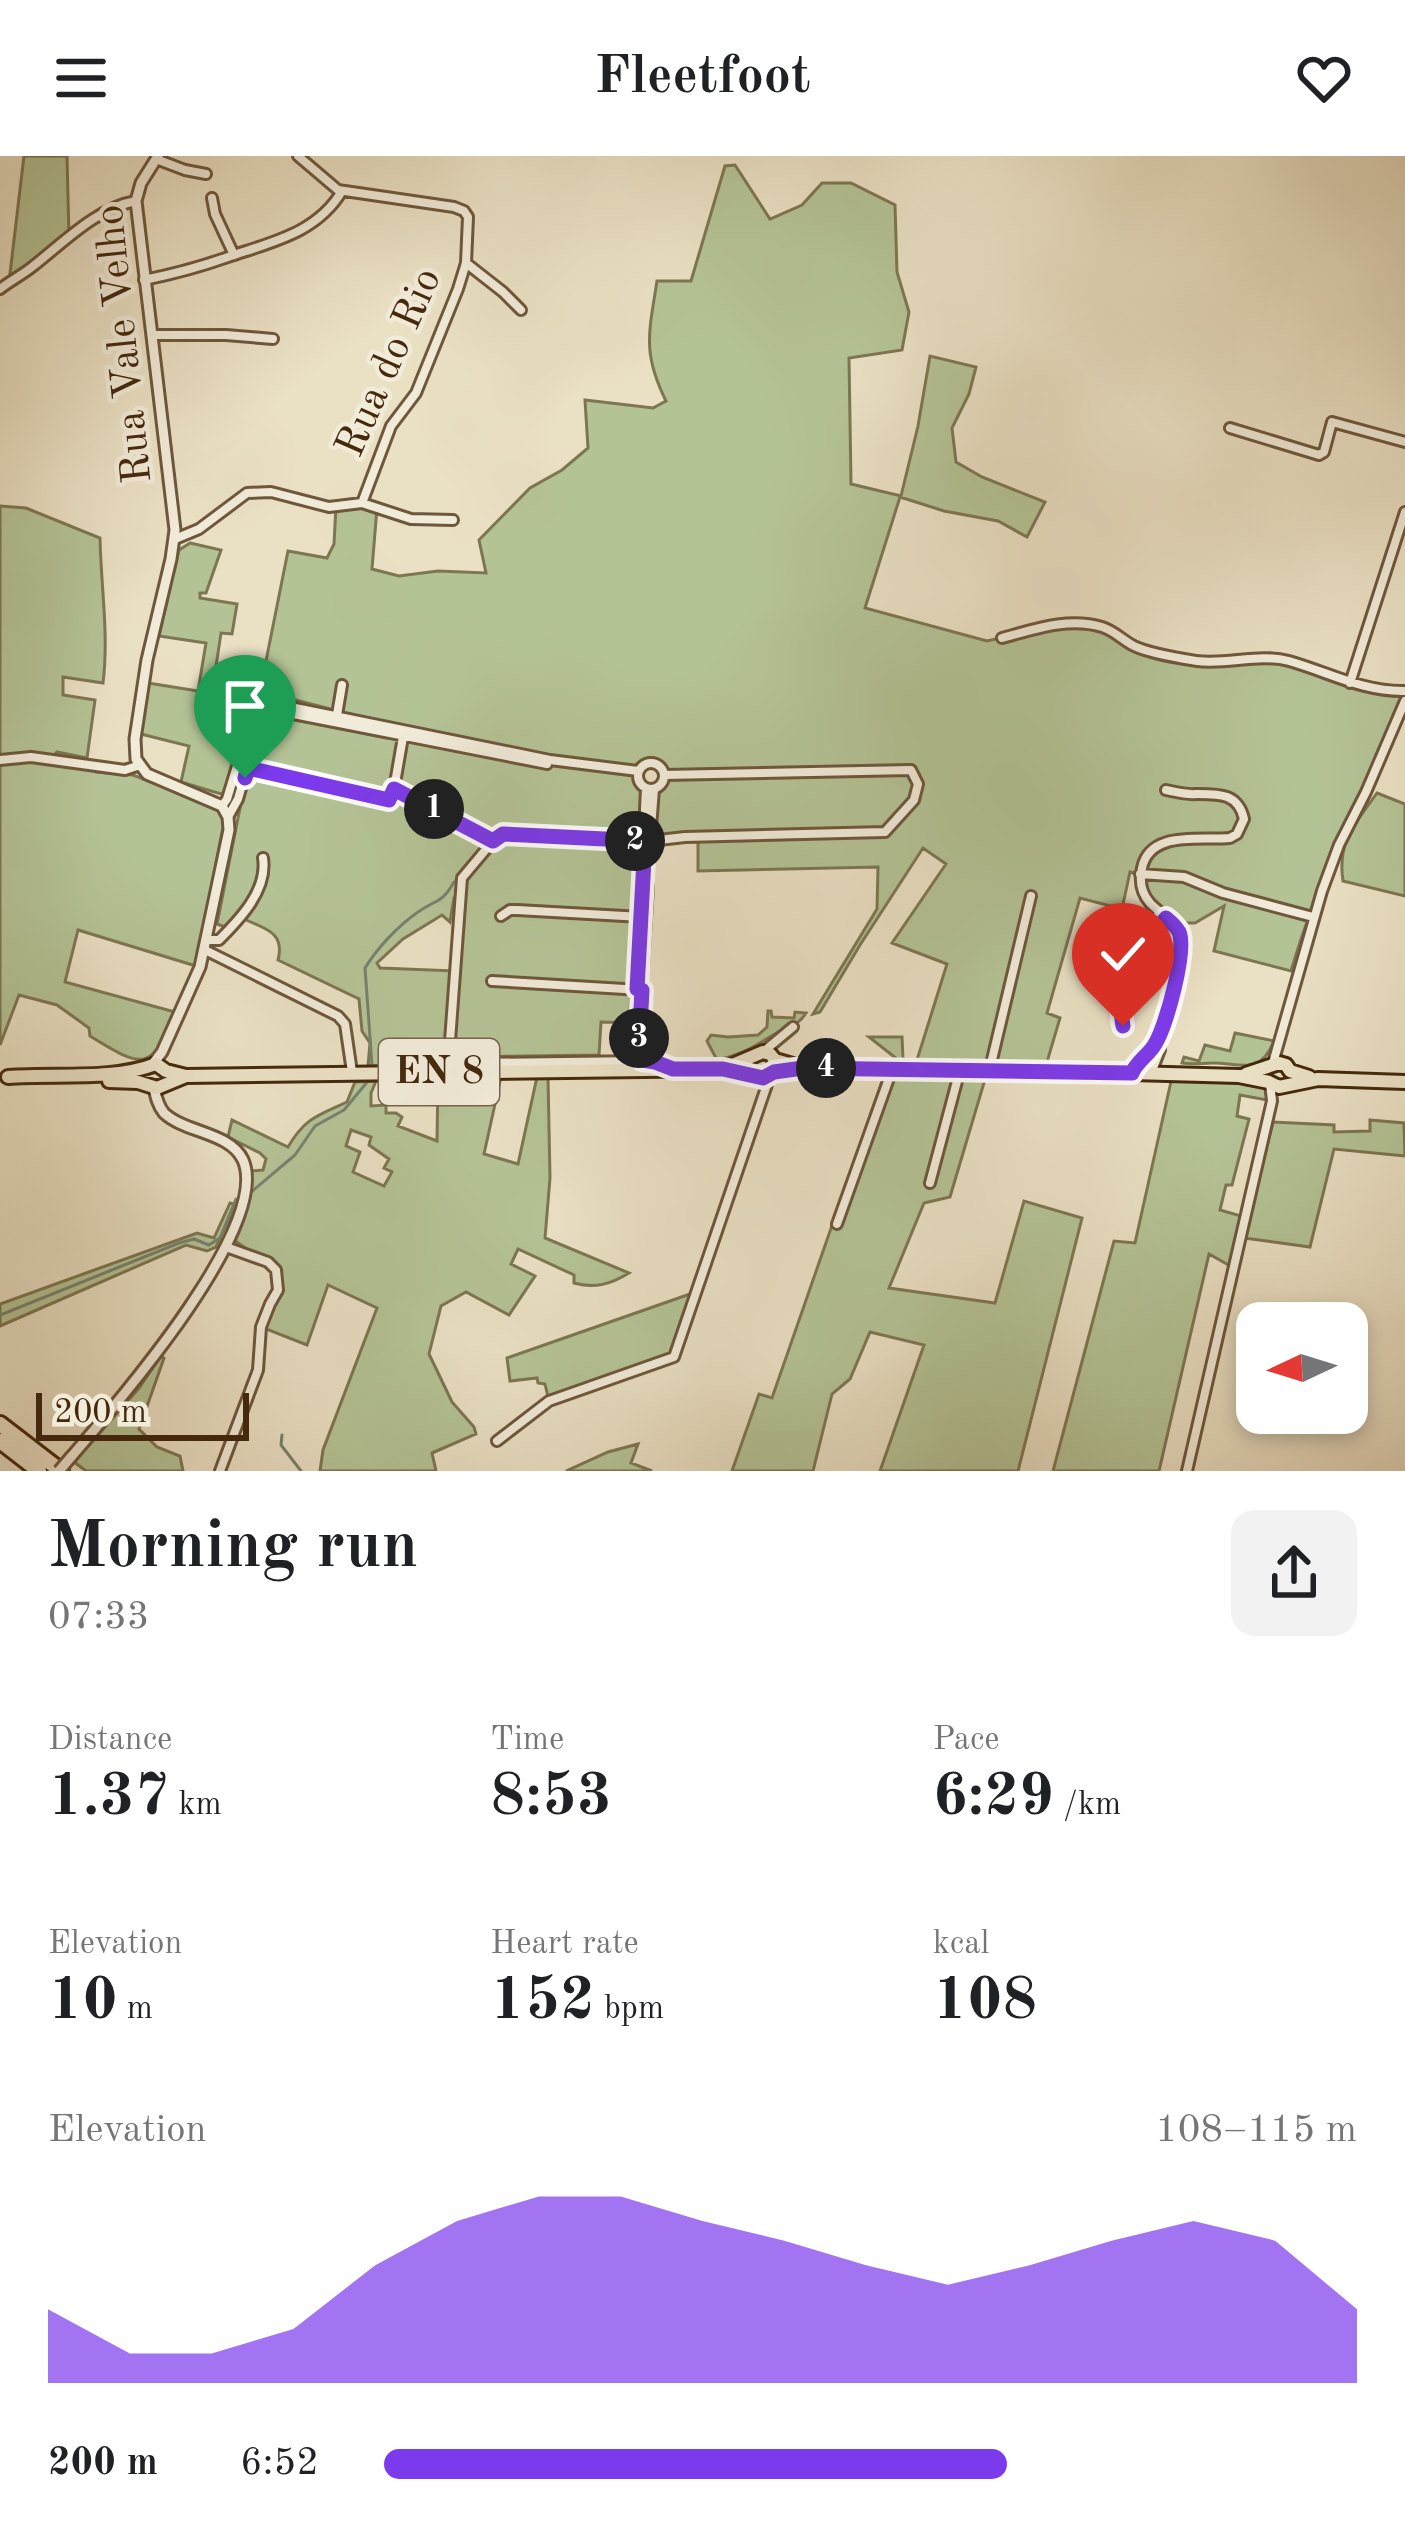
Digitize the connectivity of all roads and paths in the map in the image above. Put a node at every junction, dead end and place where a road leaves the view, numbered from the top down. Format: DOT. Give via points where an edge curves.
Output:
graph roads {
  1 [pos="298,156"];
  2 [pos="157,158"];
  3 [pos="206,174"];
  4 [pos="342,191"];
  5 [pos="212,199"];
  6 [pos="136,201"];
  7 [pos="234,255"];
  8 [pos="466,263"];
  9 [pos="144,280"];
  10 [pos="0,289"];
  11 [pos="521,310"];
  12 [pos="152,335"];
  13 [pos="273,339"];
  14 [pos="1230,428"];
  15 [pos="1405,442"];
  16 [pos="362,503"];
  17 [pos="1405,512"];
  18 [pos="453,520"];
  19 [pos="175,534"];
  20 [pos="1002,638"];
  21 [pos="1350,683"];
  22 [pos="342,685"];
  23 [pos="1405,692"];
  24 [pos="1405,701"];
  25 [pos="337,715"];
  26 [pos="403,737"];
  27 [pos="248,748"];
  28 [pos="0,760"];
  29 [pos="140,765"];
  30 [pos="243,767"];
  31 [pos="638,774"];
  32 [pos="664,775"];
  33 [pos="650,788"];
  34 [pos="394,789"];
  35 [pos="1166,790"];
  36 [pos="225,812"];
  37 [pos="493,841"];
  38 [pos="648,841"];
  39 [pos="263,858"];
  40 [pos="1140,874"];
  41 [pos="1030,896"];
  42 [pos="501,916"];
  43 [pos="643,917"];
  44 [pos="1313,917"];
  45 [pos="1166,918"];
  46 [pos="206,945"];
  47 [pos="492,981"];
  48 [pos="640,989"];
  49 [pos="1123,1026"];
  50 [pos="794,1028"];
  51 [pos="1155,1052"];
  52 [pos="642,1060"];
  53 [pos="627,1061"];
  54 [pos="451,1064"];
  55 [pos="766,1065"];
  56 [pos="673,1069"];
  57 [pos="892,1069"];
  58 [pos="961,1069"];
  59 [pos="989,1069"];
  60 [pos="471,1071"];
  61 [pos="352,1072"];
  62 [pos="1132,1073"];
  63 [pos="1150,1074"];
  64 [pos="1174,1075"];
  65 [pos="1278,1075"];
  66 [pos="4,1077"];
  67 [pos="157,1077"];
  68 [pos="1405,1082"];
  69 [pos="930,1183"];
  70 [pos="837,1224"];
  71 [pos="226,1247"];
  72 [pos="0,1424"];
  73 [pos="497,1441"];
  74 [pos="0,1442"];
  75 [pos="39,1471"];
  76 [pos="60,1471"];
  77 [pos="220,1471"];
  78 [pos="1186,1471"];
  1 -- 4 [label="street"];
  2 -- 3 [label="street"];
  2 -- 6 [label="street, Rua Vale Velho"];
  4 -- 7 [label="street" via="314,224"];
  4 -- 8 [label="street, Rua do Rio" via="464,211"];
  5 -- 7 [label="street"];
  6 -- 9 [label="street, Rua Vale Velho"];
  6 -- 10 [label="street" via="87,223"];
  7 -- 9 [label="street"];
  8 -- 11 [label="street"];
  8 -- 16 [label="street, Rua do Rio" via="428,368 392,426"];
  9 -- 12 [label="street, Rua Vale Velho"];
  12 -- 13 [label="street"];
  12 -- 19 [label="street, Rua Vale Velho"];
  14 -- 15 [label="street" via="1319,455 1332,422"];
  16 -- 18 [label="street" via="411,519"];
  16 -- 19 [label="street" via="329,507 247,493 190,534"];
  17 -- 21 [label="street"];
  19 -- 29 [label="street, Rua Vale Velho" via="135,739"];
  20 -- 21 [label="street" via="1060,624 1097,625 1136,647 1180,658 1280,659"];
  21 -- 23 [label="street"];
  22 -- 25 [label="street"];
  24 -- 44 [label="street"];
  25 -- 27 [label="street" via="261,701"];
  25 -- 31 [label="street"];
  26 -- 27 [label="street" via="268,709"];
  26 -- 31 [label="street"];
  26 -- 34 [label="street"];
  27 -- 30 [label="street"];
  28 -- 29 [label="street"];
  29 -- 36 [label="street"];
  30 -- 34 [label="street" via="389,800"];
  30 -- 36 [label="street"];
  31 -- 32 [label="street" via="652,762"];
  31 -- 33 [label="street"];
  32 -- 33 [label="street"];
  32 -- 38 [label="street" via="911,770 918,784 885,832"];
  33 -- 38 [label="street"];
  34 -- 37 [label="street"];
  35 -- 40 [label="street" via="1230,797 1244,819 1230,838 1161,843"];
  36 -- 46 [label="street" via="229,830"];
  37 -- 38 [label="street" via="503,834"];
  37 -- 54 [label="street" via="462,878"];
  38 -- 43 [label="street"];
  39 -- 46 [label="street" via="243,924"];
  40 -- 44 [label="street" via="1188,878"];
  40 -- 45 [label="street" via="1142,892"];
  41 -- 59 [label="street"];
  42 -- 43 [label="street" via="517,910"];
  43 -- 48 [label="street"];
  44 -- 65 [label="street"];
  45 -- 49 [label="street" via="1131,962"];
  45 -- 51 [label="street" via="1182,951"];
  46 -- 61 [label="street" via="338,1016"];
  46 -- 67 [label="street"];
  47 -- 48 [label="street"];
  48 -- 52 [label="street"];
  48 -- 53 [label="street"];
  50 -- 55 [label="street" via="776,1041"];
  51 -- 62 [label="street"];
  51 -- 63 [label="street"];
  51 -- 64 [label="street"];
  52 -- 53 [label="street"];
  52 -- 56 [label="street"];
  53 -- 60 [label="street" via="478,1063"];
  54 -- 60 [label="main road, EN 8"];
  54 -- 61 [label="main road, EN 8"];
  55 -- 56 [label="main road, EN 8"];
  55 -- 57 [label="main road"];
  55 -- 73 [label="street" via="674,1357 549,1401"];
  56 -- 60 [label="main road, EN 8"];
  57 -- 58 [label="main road"];
  57 -- 70 [label="street"];
  58 -- 59 [label="main road"];
  58 -- 69 [label="street"];
  59 -- 62 [label="main road"];
  61 -- 67 [label="main road, EN 8"];
  62 -- 63 [label="main road"];
  63 -- 64 [label="main road"];
  64 -- 65 [label="main road"];
  65 -- 68 [label="main road"];
  65 -- 78 [label="street"];
  66 -- 67 [label="main road, EN 8"];
  67 -- 71 [label="street" via="158,1104 168,1116 242,1158 242,1199"];
  71 -- 76 [label="street, bridge" via="147,1366"];
  71 -- 77 [label="street" via="268,1262 278,1290"];
  72 -- 76 [label="highway"];
  74 -- 75 [label="highway"];
}
